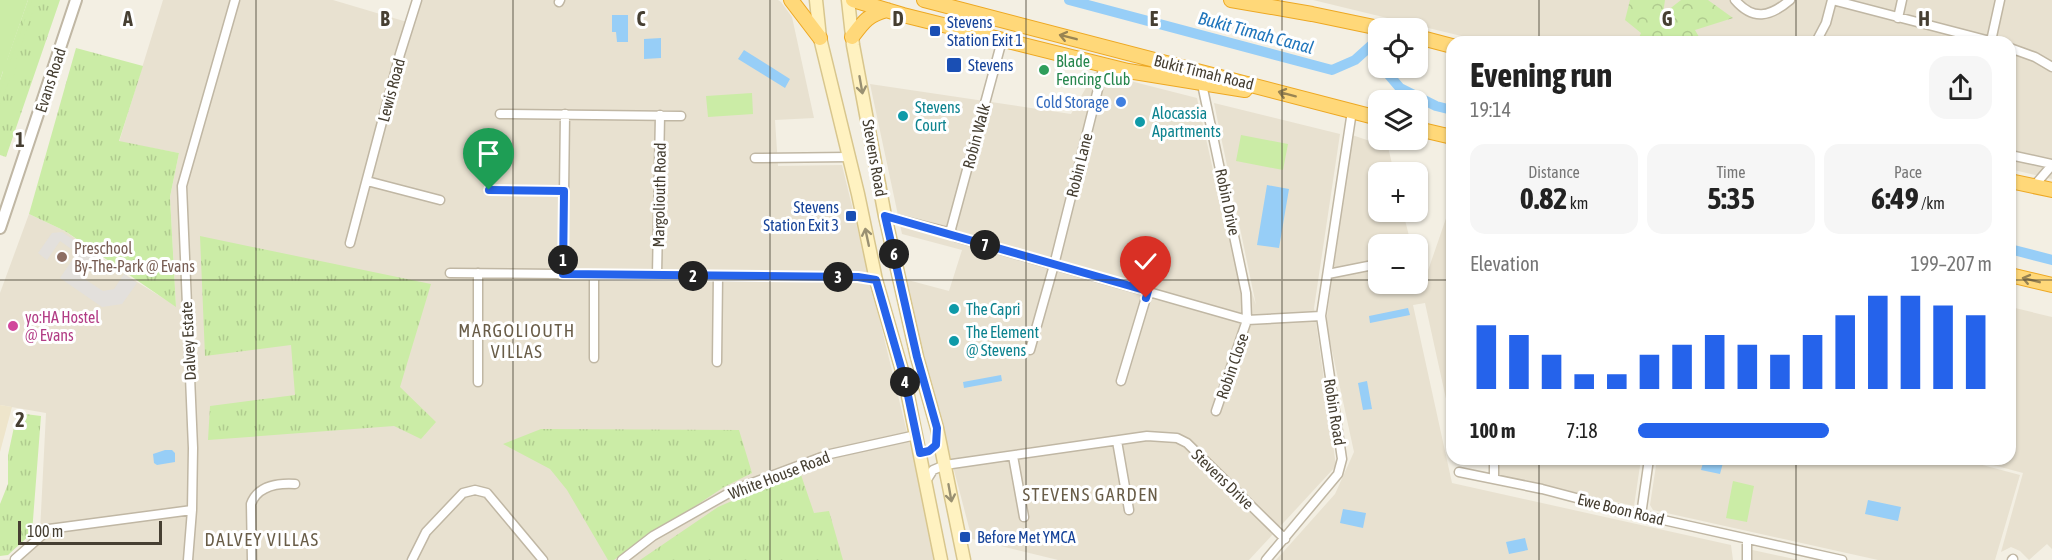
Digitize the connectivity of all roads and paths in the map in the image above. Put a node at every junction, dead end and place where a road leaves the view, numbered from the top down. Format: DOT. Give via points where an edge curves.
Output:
graph roads {
  1 [pos="76,0"];
  2 [pos="235,0"];
  3 [pos="417,0"];
  4 [pos="791,0"];
  5 [pos="816,0"];
  6 [pos="848,0"];
  7 [pos="853,0"];
  8 [pos="924,0"];
  9 [pos="1232,0"];
  10 [pos="1267,0"];
  11 [pos="1735,0"];
  12 [pos="1790,0"];
  13 [pos="1902,0"];
  14 [pos="2000,0"];
  15 [pos="1834,1"];
  16 [pos="887,10"];
  17 [pos="1312,14"];
  18 [pos="1898,18"];
  19 [pos="1368,26"];
  20 [pos="1819,36"];
  21 [pos="1972,36"];
  22 [pos="1994,36"];
  23 [pos="852,37"];
  24 [pos="820,38"];
  25 [pos="1003,40"];
  26 [pos="1428,40"];
  27 [pos="1446,44"];
  28 [pos="2016,50"];
  29 [pos="1104,65"];
  30 [pos="2052,67"];
  31 [pos="1202,84"];
  32 [pos="1264,88"];
  33 [pos="1352,111"];
  34 [pos="500,114"];
  35 [pos="565,114"];
  36 [pos="660,115"];
  37 [pos="1368,115"];
  38 [pos="681,116"];
  39 [pos="1428,131"];
  40 [pos="1446,136"];
  41 [pos="2016,156"];
  42 [pos="849,157"];
  43 [pos="755,158"];
  44 [pos="2052,164"];
  45 [pos="367,181"];
  46 [pos="2016,182"];
  47 [pos="2034,186"];
  48 [pos="489,190"];
  49 [pos="2052,190"];
  50 [pos="564,191"];
  51 [pos="440,200"];
  52 [pos="885,216"];
  53 [pos="0,228"];
  54 [pos="952,234"];
  55 [pos="350,243"];
  56 [pos="1054,265"];
  57 [pos="1368,266"];
  58 [pos="450,273"];
  59 [pos="478,273"];
  60 [pos="563,274"];
  61 [pos="1328,274"];
  62 [pos="594,275"];
  63 [pos="657,275"];
  64 [pos="718,276"];
  65 [pos="2016,276"];
  66 [pos="876,280"];
  67 [pos="2052,285"];
  68 [pos="1148,291"];
  69 [pos="1321,316"];
  70 [pos="1247,320"];
  71 [pos="1030,350"];
  72 [pos="594,358"];
  73 [pos="717,362"];
  74 [pos="1121,381"];
  75 [pos="478,382"];
  76 [pos="1216,411"];
  77 [pos="937,428"];
  78 [pos="916,435"];
  79 [pos="1118,441"];
  80 [pos="920,453"];
  81 [pos="1013,456"];
  82 [pos="945,465"];
  83 [pos="1494,465"];
  84 [pos="1648,465"];
  85 [pos="1459,472"];
  86 [pos="1494,479"];
  87 [pos="926,482"];
  88 [pos="295,484"];
  89 [pos="192,510"];
  90 [pos="1129,510"];
  91 [pos="1641,515"];
  92 [pos="1024,517"];
  93 [pos="1285,539"];
  94 [pos="1748,540"];
  95 [pos="15,559"];
  96 [pos="188,560"];
  97 [pos="252,560"];
  98 [pos="412,560"];
  99 [pos="543,560"];
  100 [pos="622,560"];
  101 [pos="940,560"];
  102 [pos="964,560"];
  103 [pos="1266,560"];
  104 [pos="1747,560"];
  105 [pos="1842,560"];
  1 -- 53 [label="street, Evans Road"];
  2 -- 89 [label="street, Dalvey Estate" via="182,186"];
  3 -- 45 [label="street, Lewis Road"];
  4 -- 24 [label="highway"];
  5 -- 24 [label="main road, Stevens Road"];
  6 -- 23 [label="main road, Stevens Road"];
  7 -- 16 [label="highway"];
  32 -- 8 [label="highway, Bukit Timah Road, one-way"];
  9 -- 17 [label="highway"];
  10 -- 17 [label="highway"];
  11 -- 12 [label="street" via="1747,12 1765,15"];
  13 -- 18 [label="street"];
  14 -- 22 [label="street"];
  15 -- 18 [label="street"];
  15 -- 20 [label="street"];
  16 -- 23 [label="highway" via="865,20"];
  16 -- 25 [label="highway"];
  17 -- 19 [label="highway"];
  18 -- 21 [label="street"];
  23 -- 52 [label="main road, Stevens Road, one-way"];
  24 -- 42 [label="main road, Stevens Road"];
  25 -- 29 [label="highway"];
  25 -- 54 [label="street, Robin Walk"];
  26 -- 27 [label="highway"];
  28 -- 30 [label="street"];
  29 -- 31 [label="highway"];
  29 -- 56 [label="street, Robin Lane"];
  31 -- 32 [label="highway" via="1247,90"];
  31 -- 70 [label="street, Robin Drive" via="1245,282"];
  33 -- 32 [label="highway, Bukit Timah Road, one-way"];
  33 -- 37 [label="highway, Bukit Timah Road"];
  33 -- 61 [label="street, Robin Road"];
  34 -- 35 [label="street"];
  35 -- 36 [label="street"];
  35 -- 50 [label="street"];
  36 -- 38 [label="street"];
  36 -- 63 [label="street, Margoliouth Road"];
  39 -- 40 [label="highway"];
  41 -- 44 [label="street"];
  42 -- 43 [label="street, Stevens Road"];
  66 -- 42 [label="main road, Stevens Road, one-way"];
  44 -- 47 [label="street"];
  45 -- 51 [label="street"];
  45 -- 55 [label="street, Lewis Road"];
  46 -- 47 [label="highway"];
  47 -- 49 [label="highway"];
  48 -- 50 [label="street"];
  50 -- 60 [label="street"];
  52 -- 54 [label="street, Robin Close"];
  52 -- 77 [label="main road, Stevens Road"];
  54 -- 56 [label="street, Robin Close"];
  56 -- 68 [label="street, Robin Close"];
  56 -- 71 [label="street"];
  57 -- 61 [label="street"];
  58 -- 59 [label="street"];
  59 -- 60 [label="street"];
  59 -- 75 [label="street"];
  60 -- 62 [label="street"];
  61 -- 69 [label="street, Robin Road"];
  62 -- 63 [label="street"];
  62 -- 72 [label="street"];
  63 -- 64 [label="street"];
  64 -- 66 [label="street"];
  64 -- 73 [label="street"];
  67 -- 65 [label="highway, one-way"];
  66 -- 78 [label="main road, Stevens Road"];
  68 -- 70 [label="street, Robin Close"];
  68 -- 74 [label="street"];
  69 -- 70 [label="street, Robin Close"];
  69 -- 93 [label="street, Robin Road" via="1342,465"];
  70 -- 76 [label="street, Robin Close"];
  77 -- 80 [label="main road" via="936,445"];
  77 -- 82 [label="main road, Stevens Road"];
  78 -- 80 [label="main road, Stevens Road"];
  78 -- 100 [label="street, White House Road" via="830,454 736,489 653,536"];
  79 -- 81 [label="street, Stevens Drive"];
  79 -- 90 [label="street"];
  79 -- 93 [label="street, Stevens Drive" via="1155,436 1181,440"];
  80 -- 87 [label="main road, Stevens Road"];
  81 -- 82 [label="street, Stevens Drive"];
  81 -- 92 [label="street"];
  82 -- 87 [label="street" via="933,470"];
  82 -- 102 [label="main road, Stevens Road, one-way"];
  83 -- 86 [label="street"];
  84 -- 91 [label="street"];
  85 -- 86 [label="street, Ewe Boon Road"];
  86 -- 91 [label="street, Ewe Boon Road"];
  87 -- 101 [label="main road, Stevens Road"];
  88 -- 97 [label="street" via="278,483 253,498"];
  89 -- 95 [label="street" via="49,530"];
  89 -- 96 [label="street, Dalvey Estate"];
  91 -- 94 [label="street, Ewe Boon Road"];
  93 -- 103 [label="street, Robin Road"];
  94 -- 104 [label="street"];
  94 -- 105 [label="street, Ewe Boon Road"];
  98 -- 99 [label="street" via="426,532 463,493 475,490 487,493"];
}
